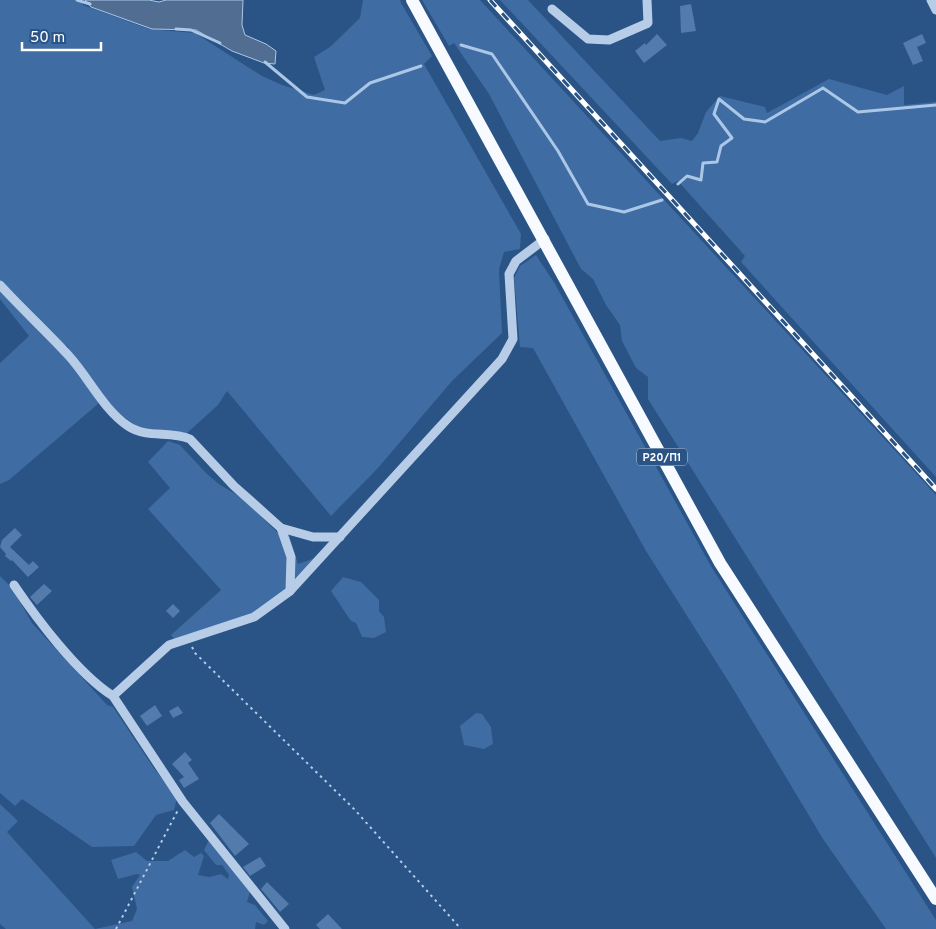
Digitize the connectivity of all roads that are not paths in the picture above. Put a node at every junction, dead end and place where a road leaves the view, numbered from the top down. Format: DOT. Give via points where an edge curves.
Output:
graph roads {
  1 [pos="412,0"];
  2 [pos="647,0"];
  3 [pos="931,0"];
  4 [pos="552,9"];
  5 [pos="936,10"];
  6 [pos="545,239"];
  7 [pos="0,285"];
  8 [pos="281,528"];
  9 [pos="340,537"];
  10 [pos="14,585"];
  11 [pos="290,591"];
  12 [pos="113,696"];
  13 [pos="936,899"];
  14 [pos="284,929"];
  1 -- 6 [label="main road, Р20/П1"];
  2 -- 4 [label="street" via="648,23 609,40 588,39"];
  3 -- 5 [label="street"];
  6 -- 9 [label="street" via="516,262 509,274 513,339 502,359"];
  6 -- 13 [label="main road, Р20/П1" via="720,563"];
  7 -- 8 [label="street" via="70,357 126,425 151,435 190,439 234,486"];
  8 -- 9 [label="street" via="313,537"];
  8 -- 11 [label="street" via="291,557"];
  9 -- 11 [label="street"];
  10 -- 12 [label="street" via="36,618 98,687"];
  11 -- 12 [label="street" via="254,617 170,645"];
  12 -- 14 [label="street" via="183,802"];
}
